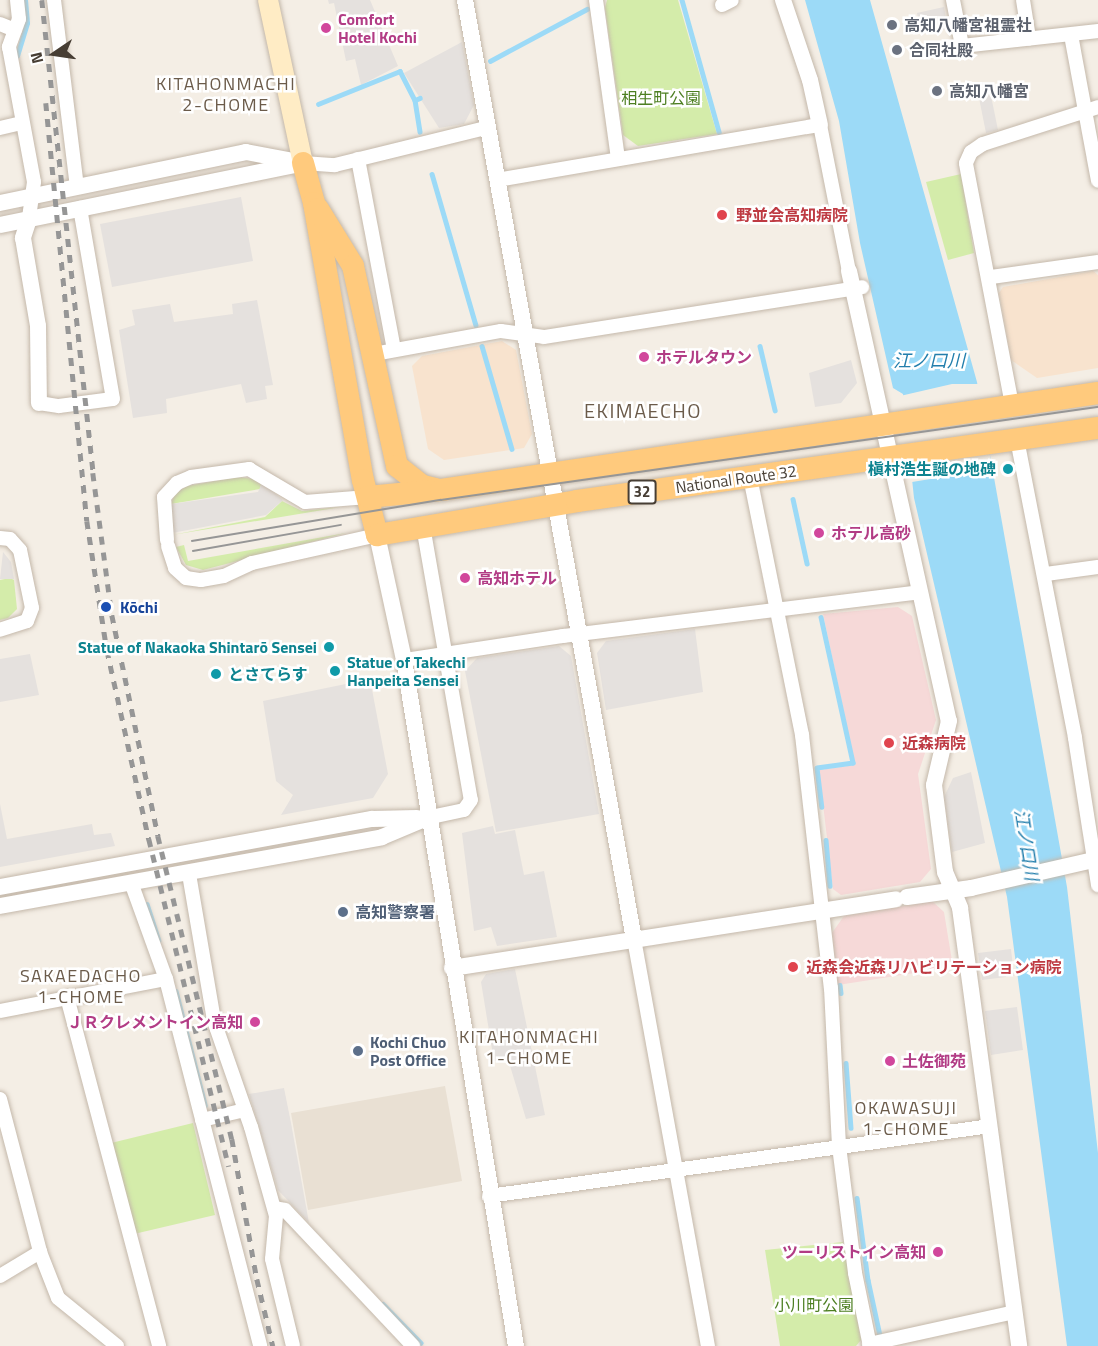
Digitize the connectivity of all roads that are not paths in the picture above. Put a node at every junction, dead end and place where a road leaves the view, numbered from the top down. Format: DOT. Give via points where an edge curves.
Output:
graph roads {
  1 [pos="18,0"];
  2 [pos="54,0"];
  3 [pos="268,0"];
  4 [pos="465,0"];
  5 [pos="596,0"];
  6 [pos="783,0"];
  7 [pos="953,0"];
  8 [pos="1023,0"];
  9 [pos="0,24"];
  10 [pos="15,30"];
  11 [pos="1098,31"];
  12 [pos="1071,35"];
  13 [pos="1029,39"];
  14 [pos="1092,110"];
  15 [pos="21,123"];
  16 [pos="820,125"];
  17 [pos="0,128"];
  18 [pos="486,128"];
  19 [pos="618,158"];
  20 [pos="358,159"];
  21 [pos="303,163"];
  22 [pos="497,180"];
  23 [pos="1098,181"];
  24 [pos="77,186"];
  25 [pos="33,196"];
  26 [pos="0,203"];
  27 [pos="314,203"];
  28 [pos="80,208"];
  29 [pos="29,219"];
  30 [pos="0,225"];
  31 [pos="1098,262"];
  32 [pos="849,271"];
  33 [pos="991,277"];
  34 [pos="856,287"];
  35 [pos="524,334"];
  36 [pos="384,352"];
  37 [pos="1098,393"];
  38 [pos="39,403"];
  39 [pos="1012,405"];
  40 [pos="880,424"];
  41 [pos="1098,428"];
  42 [pos="1017,439"];
  43 [pos="898,456"];
  44 [pos="551,472"];
  45 [pos="750,477"];
  46 [pos="441,490"];
  47 [pos="368,497"];
  48 [pos="557,504"];
  49 [pos="423,526"];
  50 [pos="377,535"];
  51 [pos="0,538"];
  52 [pos="1098,567"];
  53 [pos="1046,574"];
  54 [pos="920,592"];
  55 [pos="777,610"];
  56 [pos="0,630"];
  57 [pos="581,634"];
  58 [pos="447,651"];
  59 [pos="404,660"];
  60 [pos="427,818"];
  61 [pos="1097,860"];
  62 [pos="189,874"];
  63 [pos="132,885"];
  64 [pos="1098,885"];
  65 [pos="0,887"];
  66 [pos="952,890"];
  67 [pos="0,906"];
  68 [pos="822,909"];
  69 [pos="634,939"];
  70 [pos="452,968"];
  71 [pos="166,979"];
  72 [pos="67,997"];
  73 [pos="0,1011"];
  74 [pos="0,1099"];
  75 [pos="245,1110"];
  76 [pos="202,1120"];
  77 [pos="990,1126"];
  78 [pos="839,1146"];
  79 [pos="676,1168"];
  80 [pos="489,1196"];
  81 [pos="274,1208"];
  82 [pos="40,1252"];
  83 [pos="0,1276"];
  84 [pos="1014,1312"];
  85 [pos="875,1343"];
  86 [pos="117,1346"];
  87 [pos="159,1346"];
  88 [pos="260,1346"];
  89 [pos="293,1346"];
  90 [pos="413,1346"];
  91 [pos="516,1346"];
  92 [pos="708,1346"];
  93 [pos="1019,1346"];
  1 -- 10 [label="street"];
  2 -- 24 [label="street"];
  3 -- 21 [label="main road"];
  4 -- 18 [label="street"];
  5 -- 19 [label="street"];
  6 -- 16 [label="street" via="810,80"];
  7 -- 13 [label="street" via="962,46"];
  8 -- 13 [label="street"];
  9 -- 10 [label="street"];
  10 -- 15 [label="street" via="9,47"];
  11 -- 12 [label="street"];
  12 -- 13 [label="street"];
  12 -- 14 [label="street"];
  14 -- 23 [label="street"];
  14 -- 33 [label="street" via="983,144 971,152 966,163 982,255"];
  15 -- 17 [label="street"];
  15 -- 25 [label="street" via="34,182"];
  16 -- 19 [label="street"];
  16 -- 32 [label="street"];
  18 -- 20 [label="street"];
  18 -- 22 [label="street"];
  19 -- 22 [label="street"];
  20 -- 21 [label="street" via="335,165"];
  20 -- 36 [label="street"];
  21 -- 24 [label="street" via="246,153"];
  21 -- 27 [label="highway"];
  21 -- 28 [label="street"];
  22 -- 35 [label="street"];
  24 -- 25 [label="street"];
  25 -- 26 [label="street"];
  25 -- 29 [label="street"];
  27 -- 36 [label="highway" via="353,266"];
  27 -- 47 [label="highway"];
  28 -- 29 [label="street"];
  28 -- 38 [label="street" via="113,399 59,406"];
  29 -- 30 [label="street"];
  29 -- 38 [label="street" via="23,238 38,326"];
  31 -- 33 [label="street"];
  32 -- 34 [label="street"];
  33 -- 39 [label="street"];
  34 -- 35 [label="street" via="544,337"];
  34 -- 40 [label="street"];
  35 -- 36 [label="street" via="501,332"];
  35 -- 44 [label="street"];
  36 -- 46 [label="highway" via="398,465 423,486"];
  37 -- 39 [label="highway, National Route 32 / 32"];
  39 -- 40 [label="highway, National Route 32 / 32"];
  40 -- 43 [label="street"];
  40 -- 44 [label="highway, National Route 32 / 32"];
  41 -- 42 [label="highway, National Route 32 / 32"];
  42 -- 43 [label="highway, National Route 32 / 32"];
  42 -- 53 [label="street"];
  43 -- 45 [label="highway, National Route 32 / 32"];
  43 -- 54 [label="street"];
  44 -- 46 [label="highway, National Route 32 / 32"];
  44 -- 48 [label="street"];
  45 -- 48 [label="highway, National Route 32 / 32"];
  45 -- 55 [label="street"];
  46 -- 47 [label="highway, National Route 32 / 32"];
  47 -- 50 [label="highway"];
  47 -- 50 [label="street" via="305,502 249,469 191,477 177,483 164,497 162,507 175,568 186,578 201,580 224,576 252,563"];
  48 -- 49 [label="highway, National Route 32 / 32"];
  48 -- 57 [label="street"];
  49 -- 50 [label="highway, National Route 32 / 32"];
  49 -- 58 [label="street"];
  50 -- 59 [label="street"];
  51 -- 56 [label="street" via="10,539 20,550 32,608 27,621"];
  52 -- 53 [label="street"];
  53 -- 61 [label="street"];
  54 -- 55 [label="street"];
  54 -- 66 [label="street" via="949,722 934,785 945,872"];
  55 -- 57 [label="street"];
  55 -- 68 [label="street" via="802,735"];
  57 -- 58 [label="street"];
  57 -- 69 [label="street"];
  58 -- 59 [label="street"];
  58 -- 60 [label="street" via="471,800 464,810"];
  59 -- 60 [label="street"];
  60 -- 62 [label="street" via="382,837"];
  60 -- 65 [label="street" via="372,819"];
  60 -- 70 [label="street"];
  61 -- 64 [label="street"];
  61 -- 66 [label="street"];
  62 -- 63 [label="street"];
  62 -- 75 [label="street" via="208,999"];
  63 -- 67 [label="street"];
  63 -- 71 [label="street"];
  66 -- 68 [label="street"];
  66 -- 77 [label="street" via="960,908"];
  68 -- 69 [label="street"];
  68 -- 78 [label="street" via="839,1100"];
  69 -- 70 [label="street"];
  69 -- 79 [label="street"];
  70 -- 80 [label="street"];
  71 -- 72 [label="street"];
  71 -- 76 [label="street"];
  72 -- 73 [label="street"];
  72 -- 87 [label="street"];
  74 -- 82 [label="street"];
  75 -- 76 [label="street"];
  75 -- 81 [label="street"];
  76 -- 88 [label="street"];
  77 -- 78 [label="street"];
  77 -- 84 [label="street"];
  78 -- 79 [label="street"];
  78 -- 85 [label="street"];
  79 -- 80 [label="street"];
  79 -- 92 [label="street"];
  80 -- 91 [label="street"];
  81 -- 89 [label="street" via="277,1223 272,1259"];
  81 -- 90 [label="street" via="285,1210"];
  82 -- 83 [label="street"];
  82 -- 86 [label="street" via="58,1298"];
  84 -- 85 [label="street"];
  84 -- 93 [label="street"];
}
